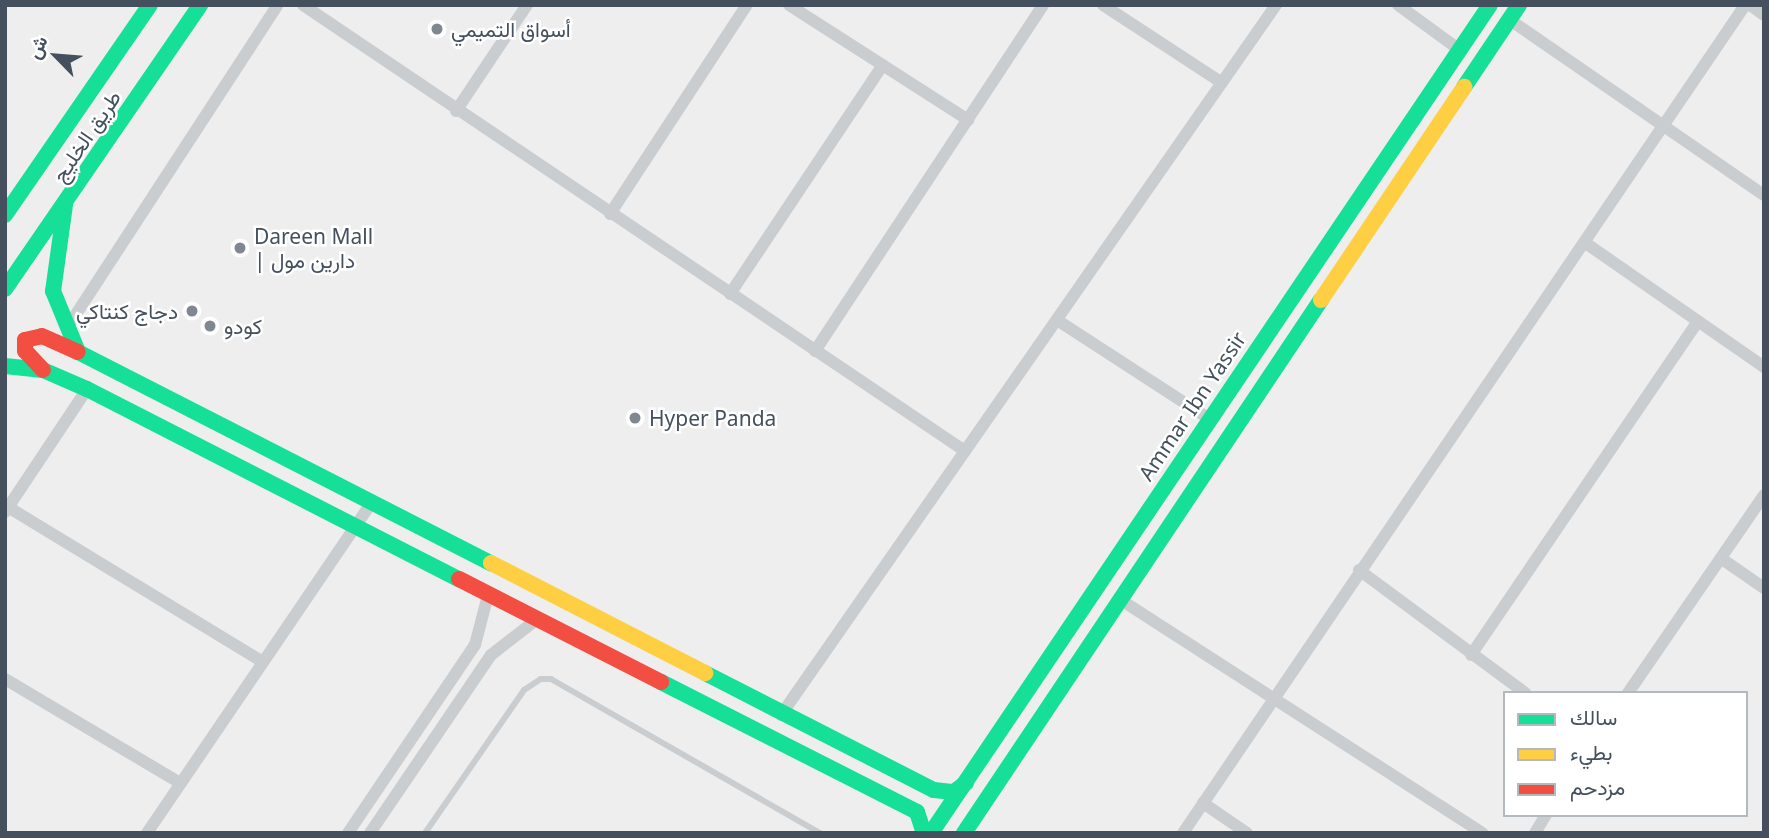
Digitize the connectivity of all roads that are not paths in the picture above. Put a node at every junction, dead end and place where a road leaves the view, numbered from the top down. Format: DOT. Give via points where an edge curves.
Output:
graph roads {
  1 [pos="150,5"];
  2 [pos="200,5"];
  3 [pos="276,5"];
  4 [pos="303,5"];
  5 [pos="527,5"];
  6 [pos="747,5"];
  7 [pos="789,5"];
  8 [pos="1043,5"];
  9 [pos="1103,5"];
  10 [pos="1276,5"];
  11 [pos="1398,5"];
  12 [pos="1490,5"];
  13 [pos="1519,5"];
  14 [pos="1745,5"];
  15 [pos="1750,5"];
  16 [pos="1764,15"];
  17 [pos="1510,20"];
  18 [pos="1461,51"];
  19 [pos="883,65"];
  20 [pos="1222,83"];
  21 [pos="456,110"];
  22 [pos="968,120"];
  23 [pos="1665,128"];
  24 [pos="28,187"];
  25 [pos="1764,195"];
  26 [pos="65,205"];
  27 [pos="610,214"];
  28 [pos="5,215"];
  29 [pos="5,226"];
  30 [pos="1587,244"];
  31 [pos="5,289"];
  32 [pos="730,294"];
  33 [pos="1057,320"];
  34 [pos="1697,323"];
  35 [pos="69,325"];
  36 [pos="815,351"];
  37 [pos="78,352"];
  38 [pos="5,366"];
  39 [pos="1764,367"];
  40 [pos="35,369"];
  41 [pos="5,376"];
  42 [pos="87,389"];
  43 [pos="1208,418"];
  44 [pos="965,451"];
  45 [pos="1764,495"];
  46 [pos="371,504"];
  47 [pos="7,510"];
  48 [pos="356,526"];
  49 [pos="1722,559"];
  50 [pos="1359,570"];
  51 [pos="1764,588"];
  52 [pos="488,595"];
  53 [pos="1121,600"];
  54 [pos="536,620"];
  55 [pos="1471,654"];
  56 [pos="263,662"];
  57 [pos="5,679"];
  58 [pos="1522,691"];
  59 [pos="1629,691"];
  60 [pos="1275,695"];
  61 [pos="781,715"];
  62 [pos="180,783"];
  63 [pos="966,783"];
  64 [pos="1203,803"];
  65 [pos="1545,817"];
  66 [pos="147,833"];
  67 [pos="348,833"];
  68 [pos="370,833"];
  69 [pos="425,833"];
  70 [pos="820,833"];
  71 [pos="924,833"];
  72 [pos="931,833"];
  73 [pos="964,833"];
  74 [pos="1183,833"];
  75 [pos="1247,833"];
  76 [pos="1482,833"];
  77 [pos="1535,833"];
  1 -- 24 [label="street, طريق الخليج"];
  2 -- 26 [label="street, طريق الخليج"];
  3 -- 35 [label="street"];
  4 -- 21 [label="street"];
  5 -- 21 [label="street"];
  6 -- 27 [label="street"];
  7 -- 19 [label="street"];
  8 -- 22 [label="street"];
  9 -- 20 [label="street"];
  10 -- 20 [label="street"];
  11 -- 18 [label="street"];
  12 -- 18 [label="street, Ammar Ibn Yassir"];
  13 -- 17 [label="street"];
  14 -- 23 [label="street"];
  15 -- 16 [label="street"];
  17 -- 23 [label="street"];
  17 -- 53 [label="street"];
  18 -- 43 [label="street, Ammar Ibn Yassir"];
  19 -- 22 [label="street"];
  19 -- 32 [label="street"];
  20 -- 33 [label="street"];
  21 -- 27 [label="street"];
  22 -- 36 [label="street"];
  23 -- 25 [label="street"];
  23 -- 30 [label="street"];
  24 -- 28 [label="street, طريق الخليج"];
  24 -- 29 [label="street"];
  26 -- 31 [label="street, طريق الخليج"];
  26 -- 35 [label="street" via="53,291"];
  27 -- 32 [label="street"];
  30 -- 34 [label="street"];
  30 -- 50 [label="street"];
  32 -- 36 [label="street"];
  33 -- 43 [label="street"];
  33 -- 44 [label="street"];
  34 -- 39 [label="street"];
  34 -- 55 [label="street"];
  35 -- 37 [label="street"];
  36 -- 44 [label="street"];
  37 -- 40 [label="street" via="42,336 25,340 25,351"];
  37 -- 46 [label="street"];
  38 -- 40 [label="street"];
  40 -- 41 [label="lane"];
  40 -- 42 [label="street"];
  42 -- 47 [label="street"];
  42 -- 48 [label="street"];
  43 -- 63 [label="street, Ammar Ibn Yassir"];
  44 -- 61 [label="street"];
  45 -- 49 [label="street"];
  46 -- 48 [label="street"];
  46 -- 61 [label="street"];
  47 -- 56 [label="street"];
  48 -- 52 [label="street"];
  48 -- 56 [label="street"];
  49 -- 51 [label="street"];
  49 -- 59 [label="street"];
  50 -- 55 [label="street"];
  50 -- 60 [label="street"];
  52 -- 54 [label="street"];
  52 -- 67 [label="street" via="475,645"];
  53 -- 60 [label="street"];
  53 -- 73 [label="street"];
  54 -- 68 [label="street" via="491,654"];
  54 -- 71 [label="street" via="917,812"];
  55 -- 58 [label="street"];
  56 -- 62 [label="street"];
  57 -- 62 [label="street"];
  60 -- 64 [label="street"];
  60 -- 76 [label="street"];
  61 -- 63 [label="street" via="934,790 954,792"];
  62 -- 66 [label="street"];
  63 -- 72 [label="street, Ammar Ibn Yassir"];
  64 -- 74 [label="street"];
  64 -- 75 [label="street"];
  65 -- 77 [label="street"];
  69 -- 70 [label="lane" via="524,690 541,679 551,679"];
}
